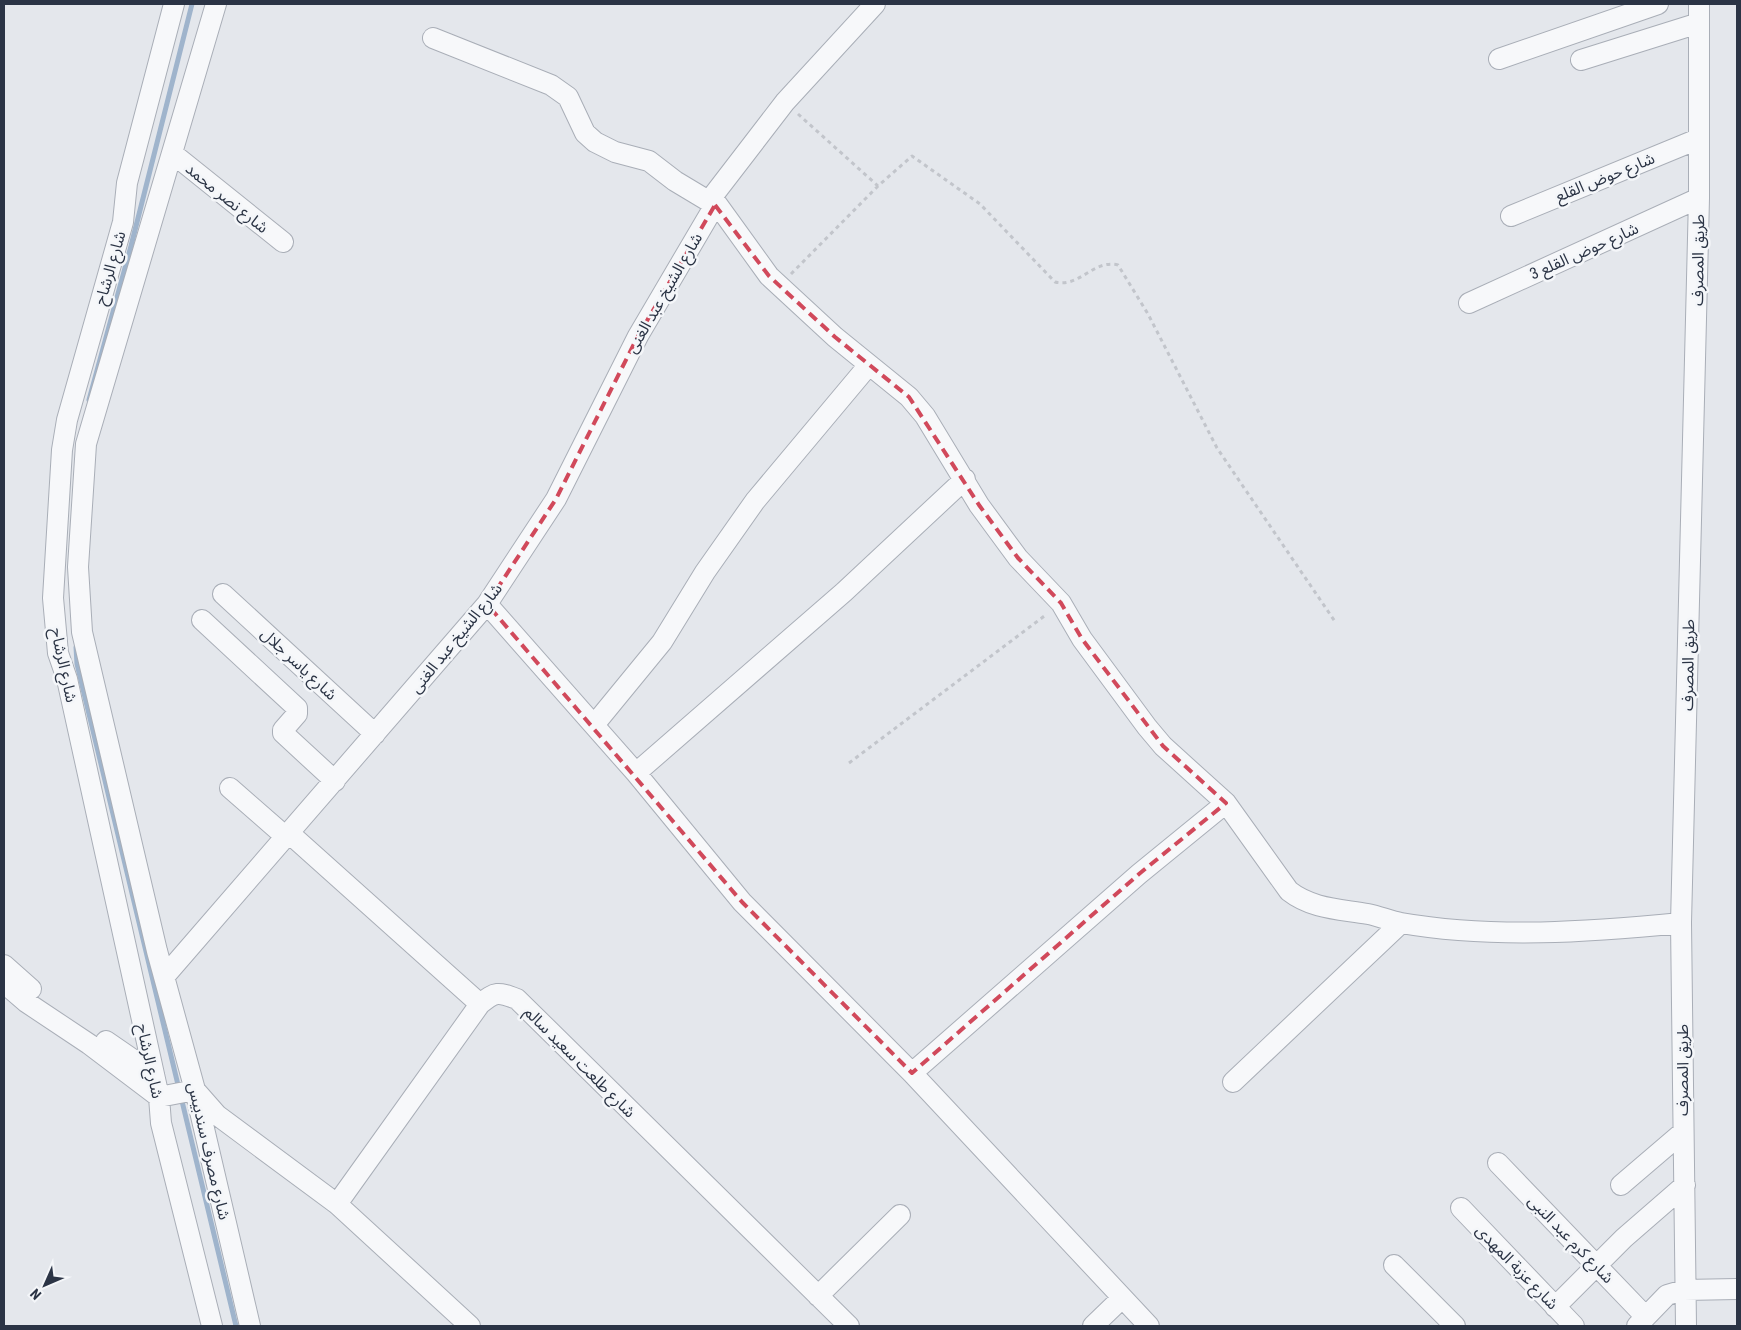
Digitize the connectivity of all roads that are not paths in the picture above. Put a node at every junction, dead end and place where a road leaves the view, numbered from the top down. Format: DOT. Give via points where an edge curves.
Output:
graph roads {
  1 [pos="174,4"];
  2 [pos="216,4"];
  3 [pos="875,4"];
  4 [pos="1658,4"];
  5 [pos="1699,13"];
  6 [pos="433,38"];
  7 [pos="1500,59"];
  8 [pos="1581,60"];
  9 [pos="1698,139"];
  10 [pos="172,153"];
  11 [pos="1699,198"];
  12 [pos="716,205"];
  13 [pos="1511,216"];
  14 [pos="283,242"];
  15 [pos="1468,303"];
  16 [pos="868,366"];
  17 [pos="965,479"];
  18 [pos="223,594"];
  19 [pos="488,604"];
  20 [pos="202,620"];
  21 [pos="594,725"];
  22 [pos="375,734"];
  23 [pos="636,773"];
  24 [pos="335,781"];
  25 [pos="230,788"];
  26 [pos="1226,803"];
  27 [pos="287,835"];
  28 [pos="1400,923"];
  29 [pos="1682,923"];
  30 [pos="4,965"];
  31 [pos="164,977"];
  32 [pos="4,983"];
  33 [pos="480,1004"];
  34 [pos="912,1073"];
  35 [pos="154,1074"];
  36 [pos="1233,1082"];
  37 [pos="195,1090"];
  38 [pos="159,1097"];
  39 [pos="1682,1132"];
  40 [pos="1498,1163"];
  41 [pos="1621,1185"];
  42 [pos="1685,1185"];
  43 [pos="337,1204"];
  44 [pos="1461,1208"];
  45 [pos="900,1215"];
  46 [pos="1394,1265"];
  47 [pos="1596,1265"];
  48 [pos="1737,1289"];
  49 [pos="1684,1290"];
  50 [pos="818,1296"];
  51 [pos="1122,1298"];
  52 [pos="1555,1307"];
  53 [pos="1641,1321"];
  54 [pos="212,1326"];
  55 [pos="250,1326"];
  56 [pos="470,1326"];
  57 [pos="849,1326"];
  58 [pos="1093,1326"];
  59 [pos="1149,1326"];
  60 [pos="1455,1326"];
  61 [pos="1574,1326"];
  62 [pos="1686,1326"];
  1 -- 35 [label="street, شارع الرشاح" via="127,182 123,222 67,420 59,476 53,598 58,654 67,679"];
  2 -- 10 [label="street, شارع الرشاح"];
  3 -- 12 [label="street, شارع الشيخ عبد الغنى" via="785,102 712,197"];
  4 -- 7 [label="street"];
  5 -- 8 [label="street"];
  5 -- 9 [label="street, طريق المصرف"];
  6 -- 12 [label="street" via="551,85 571,102 585,133 595,142 615,152 649,161"];
  9 -- 11 [label="street, طريق المصرف"];
  9 -- 13 [label="street, شارع حوض القلع"];
  10 -- 14 [label="street, شارع نصر محمد"];
  10 -- 31 [label="street, شارع الرشاح" via="86,444 78,567 82,632"];
  11 -- 15 [label="street, شارع حوض القلع 3"];
  11 -- 29 [label="street, طريق المصرف"];
  12 -- 16 [label="street" via="769,276"];
  12 -- 19 [label="street, شارع الشيخ عبد الغنى" via="638,336 560,492"];
  16 -- 17 [label="street" via="909,397"];
  16 -- 21 [label="street" via="755,501 705,572 662,642"];
  17 -- 23 [label="street" via="844,592"];
  17 -- 26 [label="street" via="979,505 1018,558 1061,602 1082,639 1163,746"];
  18 -- 22 [label="street, شارع ياسر جلال"];
  19 -- 21 [label="street"];
  19 -- 22 [label="street, شارع الشيخ عبد الغنى"];
  20 -- 24 [label="street" via="297,708 297,714 282,730 283,733"];
  21 -- 23 [label="street"];
  22 -- 24 [label="street, شارع الشيخ عبد الغنى"];
  23 -- 34 [label="street" via="742,902"];
  24 -- 27 [label="street, شارع الشيخ عبد الغنى"];
  25 -- 27 [label="street"];
  26 -- 28 [label="street" via="1274,874 1300,900"];
  26 -- 34 [label="street" via="1139,874"];
  27 -- 31 [label="street, شارع الشيخ عبد الغنى"];
  27 -- 33 [label="street"];
  28 -- 29 [label="street" via="1523,932 1598,931"];
  28 -- 36 [label="street"];
  29 -- 39 [label="street, طريق المصرف"];
  30 -- 35 [label="street" via="34,992"];
  31 -- 37 [label="street, شارع مصرف سندبيس"];
  32 -- 38 [label="street"];
  33 -- 43 [label="street, شارع طلعت سعيد سالم"];
  33 -- 50 [label="street, شارع طلعت سعيد سالم" via="492,994 500,993 516,999"];
  34 -- 51 [label="street"];
  35 -- 38 [label="street, شارع الرشاح"];
  37 -- 38 [label="street"];
  37 -- 43 [label="street" via="217,1115"];
  37 -- 55 [label="street, شارع مصرف سندبيس"];
  38 -- 54 [label="street, شارع الرشاح" via="165,1140"];
  39 -- 41 [label="street"];
  39 -- 42 [label="street, طريق المصرف"];
  40 -- 47 [label="street, شارع كرم عبد النبى"];
  42 -- 47 [label="street"];
  42 -- 49 [label="street, طريق المصرف"];
  43 -- 56 [label="street"];
  44 -- 52 [label="street, شارع عزبة المهدى"];
  45 -- 50 [label="street"];
  46 -- 60 [label="street"];
  47 -- 52 [label="street"];
  47 -- 53 [label="street, شارع كرم عبد النبى"];
  48 -- 49 [label="street"];
  49 -- 53 [label="street" via="1667,1295"];
  49 -- 62 [label="street, طريق المصرف"];
  50 -- 57 [label="street, شارع طلعت سعيد سالم"];
  51 -- 58 [label="street"];
  51 -- 59 [label="street"];
  52 -- 61 [label="street, شارع عزبة المهدى"];
}
